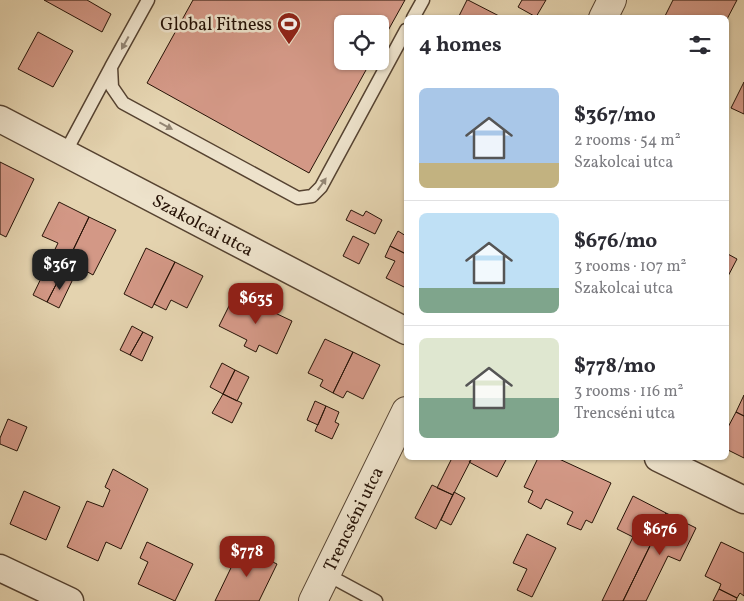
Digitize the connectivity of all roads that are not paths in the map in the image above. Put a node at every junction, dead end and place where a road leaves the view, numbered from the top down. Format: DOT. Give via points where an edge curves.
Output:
graph roads {
  1 [pos="148,0"];
  2 [pos="423,0"];
  3 [pos="612,0"];
  4 [pos="415,15"];
  5 [pos="604,15"];
  6 [pos="404,34"];
  7 [pos="111,67"];
  8 [pos="0,119"];
  9 [pos="66,153"];
  10 [pos="404,330"];
  11 [pos="404,415"];
  12 [pos="662,460"];
  13 [pos="744,500"];
  14 [pos="0,568"];
  15 [pos="326,574"];
  16 [pos="70,601"];
  17 [pos="313,601"];
  18 [pos="376,601"];
  1 -- 7 [label="lane, one-way"];
  2 -- 4 [label="lane"];
  3 -- 5 [label="street"];
  7 -- 6 [label="lane, one-way" via="112,87 123,103 298,198 312,196 322,187"];
  7 -- 9 [label="lane"];
  8 -- 9 [label="street, Szakolcai utca"];
  9 -- 10 [label="street, Szakolcai utca"];
  11 -- 15 [label="street, Trencséni utca"];
  12 -- 13 [label="street"];
  14 -- 16 [label="street"];
  15 -- 17 [label="street, Trencséni utca"];
  15 -- 18 [label="lane"];
}
